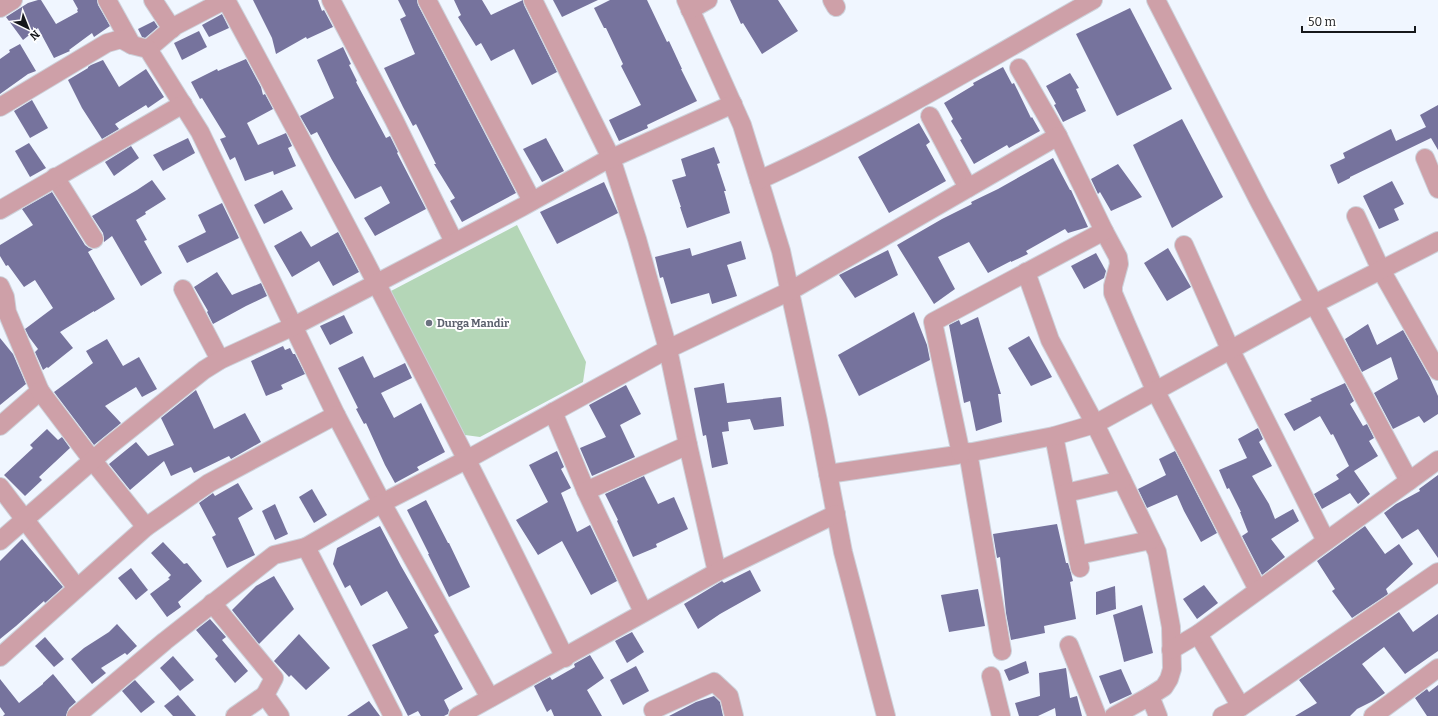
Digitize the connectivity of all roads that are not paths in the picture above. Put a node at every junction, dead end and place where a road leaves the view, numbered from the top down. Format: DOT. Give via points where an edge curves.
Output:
graph roads {
  1 [pos="12,0"];
  2 [pos="107,0"];
  3 [pos="153,0"];
  4 [pos="225,0"];
  5 [pos="331,0"];
  6 [pos="427,0"];
  7 [pos="533,0"];
  8 [pos="708,0"];
  9 [pos="1093,0"];
  10 [pos="1156,0"];
  11 [pos="688,5"];
  12 [pos="0,8"];
  13 [pos="172,29"];
  14 [pos="140,47"];
  15 [pos="1019,68"];
  16 [pos="182,104"];
  17 [pos="732,104"];
  18 [pos="0,107"];
  19 [pos="930,116"];
  20 [pos="1058,136"];
  21 [pos="611,158"];
  22 [pos="1425,158"];
  23 [pos="55,177"];
  24 [pos="759,180"];
  25 [pos="968,188"];
  26 [pos="1438,189"];
  27 [pos="532,202"];
  28 [pos="0,210"];
  29 [pos="1356,216"];
  30 [pos="1104,231"];
  31 [pos="94,240"];
  32 [pos="1438,241"];
  33 [pos="454,242"];
  34 [pos="1184,245"];
  35 [pos="1381,270"];
  36 [pos="1026,272"];
  37 [pos="377,284"];
  38 [pos="0,286"];
  39 [pos="183,289"];
  40 [pos="790,291"];
  41 [pos="1314,304"];
  42 [pos="4,314"];
  43 [pos="294,326"];
  44 [pos="668,349"];
  45 [pos="1230,349"];
  46 [pos="220,360"];
  47 [pos="1438,371"];
  48 [pos="1155,390"];
  49 [pos="40,391"];
  50 [pos="553,412"];
  51 [pos="336,416"];
  52 [pos="1095,424"];
  53 [pos="0,426"];
  54 [pos="1054,436"];
  55 [pos="688,446"];
  56 [pos="964,453"];
  57 [pos="466,460"];
  58 [pos="1438,460"];
  59 [pos="92,461"];
  60 [pos="828,474"];
  61 [pos="1122,480"];
  62 [pos="1409,481"];
  63 [pos="0,487"];
  64 [pos="586,491"];
  65 [pos="1066,492"];
  66 [pos="382,503"];
  67 [pos="836,514"];
  68 [pos="24,519"];
  69 [pos="146,527"];
  70 [pos="1151,540"];
  71 [pos="0,541"];
  72 [pos="1326,541"];
  73 [pos="306,547"];
  74 [pos="717,572"];
  75 [pos="1438,572"];
  76 [pos="77,588"];
  77 [pos="1258,590"];
  78 [pos="212,604"];
  79 [pos="643,612"];
  80 [pos="1198,634"];
  81 [pos="1069,645"];
  82 [pos="1171,650"];
  83 [pos="1002,651"];
  84 [pos="0,657"];
  85 [pos="565,658"];
  86 [pos="1438,668"];
  87 [pos="991,676"];
  88 [pos="265,695"];
  89 [pos="1150,696"];
  90 [pos="490,698"];
  91 [pos="1240,707"];
  92 [pos="650,714"];
  93 [pos="76,716"];
  94 [pos="235,716"];
  95 [pos="280,716"];
  96 [pos="393,716"];
  97 [pos="458,716"];
  98 [pos="734,716"];
  99 [pos="886,716"];
  100 [pos="1002,716"];
  101 [pos="1097,716"];
  102 [pos="1114,716"];
  103 [pos="1158,716"];
  104 [pos="1222,716"];
  105 [pos="1373,716"];
  1 -- 12 [label="street"];
  2 -- 14 [label="street"];
  3 -- 13 [label="street"];
  4 -- 13 [label="street"];
  4 -- 37 [label="street"];
  5 -- 33 [label="street"];
  6 -- 27 [label="street"];
  7 -- 21 [label="street"];
  8 -- 11 [label="street"];
  9 -- 24 [label="street" via="914,102"];
  10 -- 41 [label="street"];
  11 -- 17 [label="street"];
  13 -- 14 [label="street"];
  14 -- 16 [label="street"];
  14 -- 18 [label="street" via="122,39 107,43"];
  15 -- 20 [label="street"];
  16 -- 23 [label="street"];
  16 -- 43 [label="street" via="200,132"];
  17 -- 21 [label="street"];
  17 -- 24 [label="street" via="742,125"];
  19 -- 25 [label="street"];
  20 -- 25 [label="street"];
  20 -- 30 [label="street"];
  21 -- 27 [label="street"];
  21 -- 44 [label="street"];
  22 -- 26 [label="street"];
  23 -- 28 [label="street"];
  23 -- 31 [label="street"];
  24 -- 40 [label="street" via="781,251"];
  25 -- 40 [label="street"];
  27 -- 33 [label="street"];
  29 -- 35 [label="street"];
  30 -- 36 [label="street"];
  30 -- 48 [label="street" via="1120,264 1113,293"];
  32 -- 35 [label="street"];
  33 -- 37 [label="street"];
  34 -- 45 [label="street"];
  35 -- 41 [label="street"];
  35 -- 47 [label="street"];
  36 -- 52 [label="street" via="1050,340"];
  36 -- 56 [label="street" via="933,322"];
  37 -- 43 [label="street"];
  37 -- 57 [label="street"];
  38 -- 42 [label="street" via="5,297"];
  39 -- 46 [label="street"];
  40 -- 44 [label="street"];
  40 -- 60 [label="street"];
  41 -- 45 [label="street"];
  41 -- 62 [label="street"];
  42 -- 49 [label="street"];
  43 -- 46 [label="street"];
  43 -- 51 [label="street"];
  44 -- 50 [label="street"];
  44 -- 55 [label="street"];
  45 -- 48 [label="street"];
  45 -- 72 [label="street"];
  46 -- 59 [label="street" via="204,370"];
  48 -- 52 [label="street"];
  48 -- 77 [label="street"];
  49 -- 53 [label="street"];
  49 -- 59 [label="street"];
  50 -- 57 [label="street"];
  50 -- 64 [label="street"];
  51 -- 66 [label="street"];
  51 -- 69 [label="street" via="209,483"];
  52 -- 54 [label="street"];
  52 -- 61 [label="street"];
  54 -- 56 [label="street"];
  54 -- 65 [label="street"];
  55 -- 64 [label="street"];
  55 -- 74 [label="street"];
  56 -- 60 [label="street"];
  56 -- 83 [label="street"];
  57 -- 66 [label="street"];
  57 -- 85 [label="street"];
  58 -- 62 [label="street"];
  59 -- 68 [label="street"];
  59 -- 69 [label="street"];
  60 -- 67 [label="street"];
  61 -- 65 [label="street"];
  61 -- 70 [label="street"];
  62 -- 72 [label="street"];
  63 -- 68 [label="street"];
  64 -- 79 [label="street"];
  65 -- 70 [label="street" via="1079,562"];
  66 -- 73 [label="street"];
  66 -- 90 [label="street"];
  67 -- 74 [label="street"];
  67 -- 99 [label="street" via="843,552"];
  68 -- 71 [label="street"];
  68 -- 76 [label="street"];
  69 -- 76 [label="street"];
  70 -- 82 [label="street" via="1157,552 1171,627"];
  72 -- 77 [label="street"];
  73 -- 78 [label="street" via="274,555"];
  73 -- 96 [label="street"];
  74 -- 79 [label="street"];
  75 -- 91 [label="street"];
  76 -- 84 [label="street"];
  77 -- 80 [label="street"];
  78 -- 88 [label="street" via="274,678"];
  78 -- 93 [label="street"];
  79 -- 85 [label="street"];
  80 -- 82 [label="street"];
  80 -- 91 [label="street"];
  81 -- 101 [label="street"];
  82 -- 89 [label="street" via="1172,669 1169,679 1164,687"];
  85 -- 90 [label="street"];
  86 -- 105 [label="street"];
  87 -- 100 [label="street"];
  88 -- 94 [label="street"];
  88 -- 95 [label="street"];
  89 -- 102 [label="street"];
  89 -- 103 [label="street"];
  90 -- 97 [label="street"];
  91 -- 104 [label="street"];
  92 -- 98 [label="street" via="714,682 729,696"];
}
